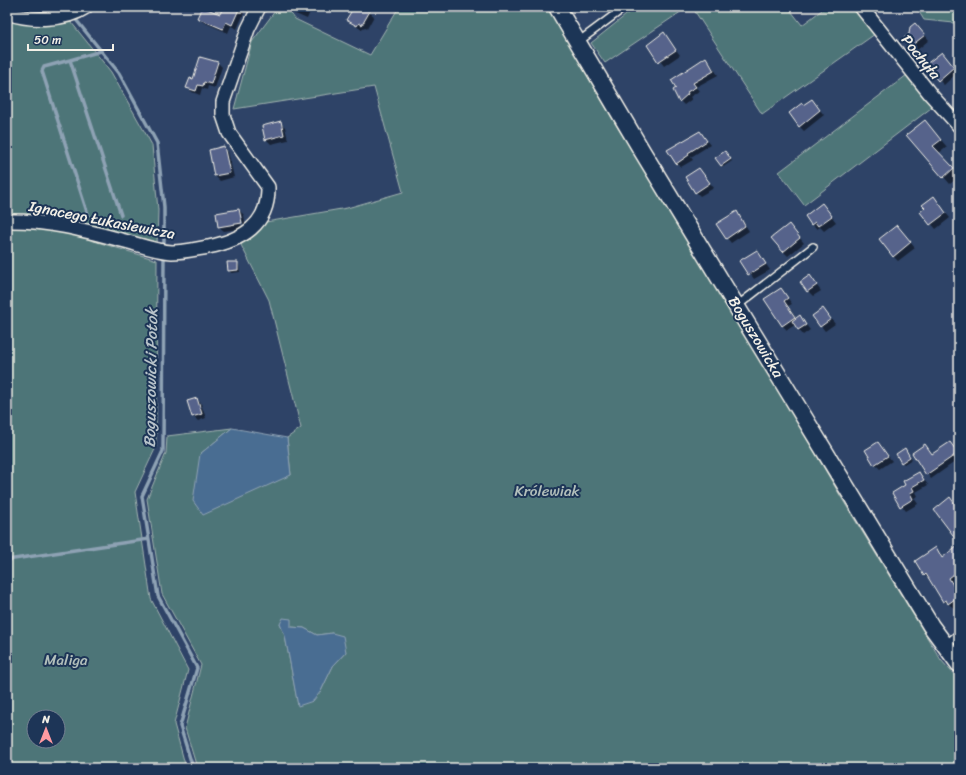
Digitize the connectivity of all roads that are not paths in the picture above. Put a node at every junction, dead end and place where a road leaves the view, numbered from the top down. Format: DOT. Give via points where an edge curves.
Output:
graph roads {
  1 [pos="86,7"];
  2 [pos="259,7"];
  3 [pos="557,7"];
  4 [pos="625,7"];
  5 [pos="860,7"];
  6 [pos="7,13"];
  7 [pos="578,42"];
  8 [pos="959,126"];
  9 [pos="7,221"];
  10 [pos="813,247"];
  11 [pos="737,306"];
  12 [pos="959,634"];
  13 [pos="945,645"];
  14 [pos="959,664"];
  1 -- 6 [label="street" via="71,15 30,17"];
  2 -- 9 [label="street, Ignacego Łukasiewicza" via="248,29 222,108 224,124 229,133 268,187 266,208 253,227 234,240 222,244 172,252 51,224"];
  3 -- 7 [label="street, Boguszowicka"];
  4 -- 7 [label="lane"];
  5 -- 8 [label="street, Pochyła"];
  7 -- 11 [label="street, Boguszowicka"];
  10 -- 11 [label="lane"];
  11 -- 13 [label="street, Boguszowicka"];
  12 -- 13 [label="lane"];
  13 -- 14 [label="street, Boguszowicka"];
}
